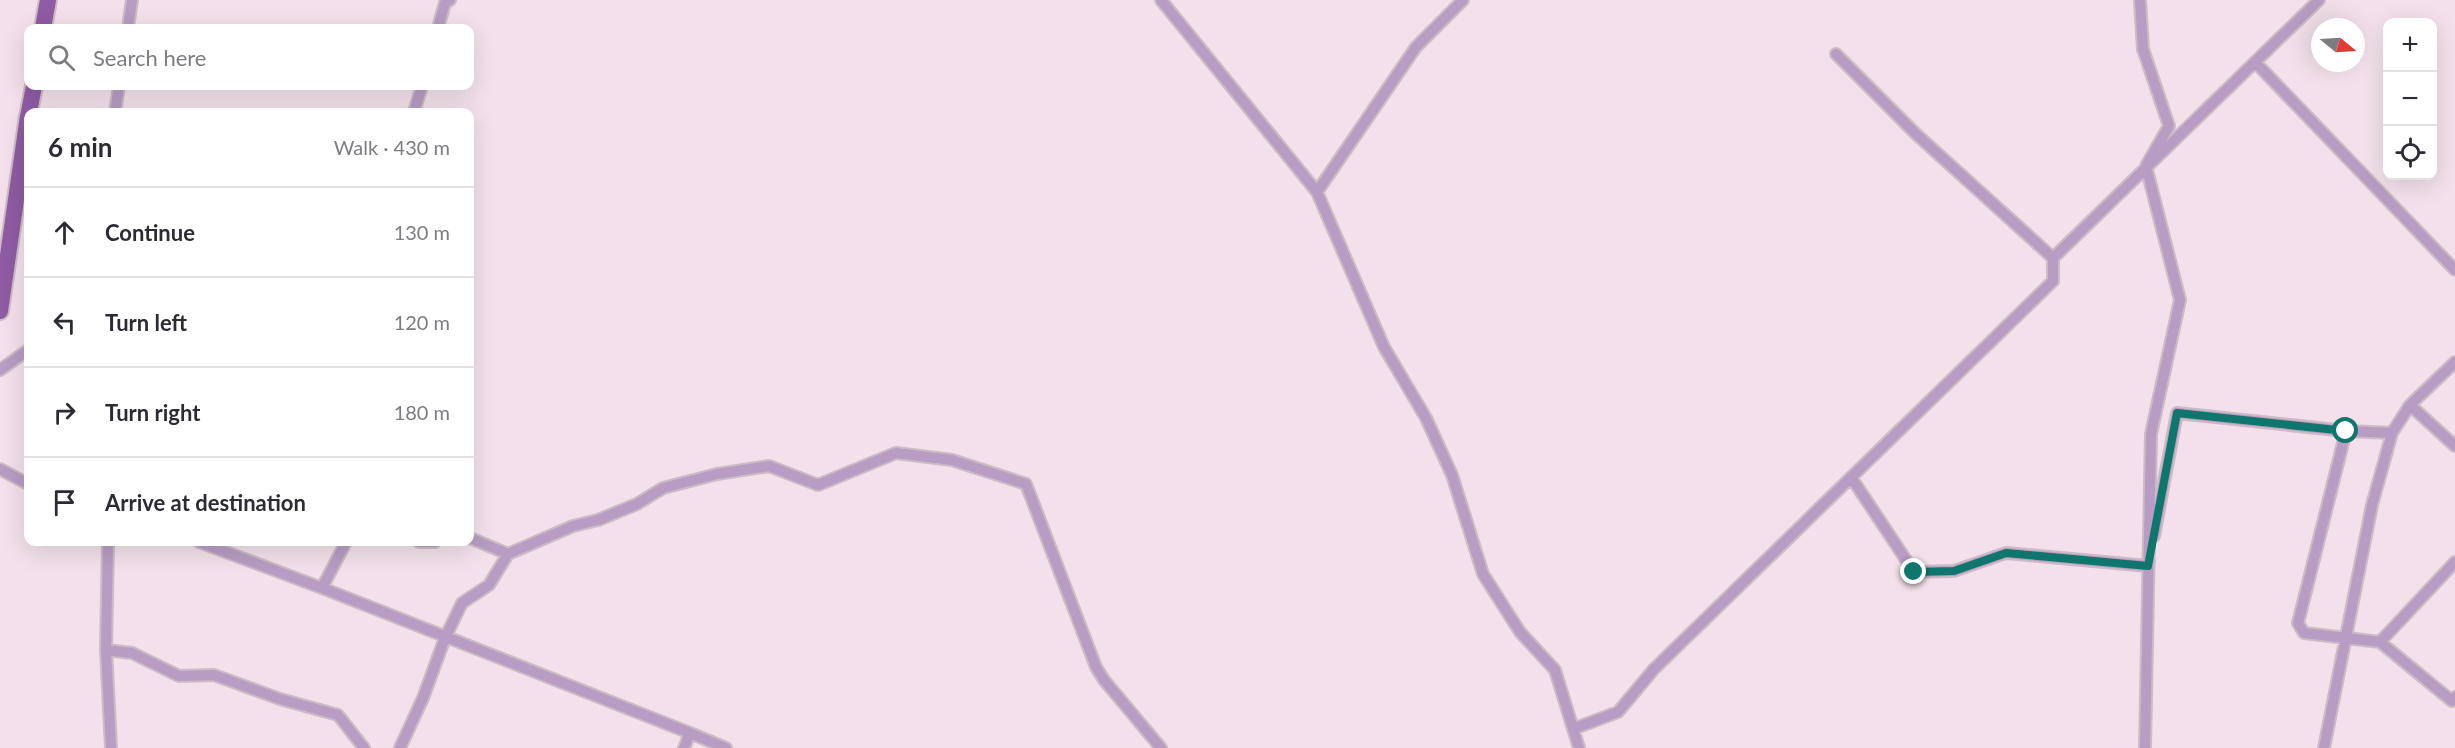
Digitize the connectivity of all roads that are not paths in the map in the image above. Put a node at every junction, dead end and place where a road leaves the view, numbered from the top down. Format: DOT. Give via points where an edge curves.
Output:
graph roads {
  1 [pos="48,0"];
  2 [pos="132,0"];
  3 [pos="1161,0"];
  4 [pos="1463,0"];
  5 [pos="2140,0"];
  6 [pos="2319,0"];
  7 [pos="445,1"];
  8 [pos="44,24"];
  9 [pos="129,24"];
  10 [pos="439,24"];
  11 [pos="1836,54"];
  12 [pos="2254,62"];
  13 [pos="33,90"];
  14 [pos="118,90"];
  15 [pos="421,90"];
  16 [pos="30,108"];
  17 [pos="116,108"];
  18 [pos="415,108"];
  19 [pos="2146,166"];
  20 [pos="24,172"];
  21 [pos="1317,192"];
  22 [pos="21,207"];
  23 [pos="2053,258"];
  24 [pos="2455,270"];
  25 [pos="0,311"];
  26 [pos="24,353"];
  27 [pos="2455,362"];
  28 [pos="0,370"];
  29 [pos="2410,405"];
  30 [pos="2346,431"];
  31 [pos="2392,433"];
  32 [pos="2455,446"];
  33 [pos="0,469"];
  34 [pos="1851,477"];
  35 [pos="24,482"];
  36 [pos="474,540"];
  37 [pos="108,546"];
  38 [pos="210,546"];
  39 [pos="344,546"];
  40 [pos="508,554"];
  41 [pos="2455,562"];
  42 [pos="2148,566"];
  43 [pos="322,588"];
  44 [pos="445,638"];
  45 [pos="2344,638"];
  46 [pos="2380,642"];
  47 [pos="106,650"];
  48 [pos="2455,697"];
  49 [pos="1573,729"];
  50 [pos="690,732"];
  51 [pos="111,748"];
  52 [pos="364,748"];
  53 [pos="400,748"];
  54 [pos="684,748"];
  55 [pos="726,748"];
  56 [pos="1161,748"];
  57 [pos="1579,748"];
  58 [pos="2145,748"];
  59 [pos="2324,748"];
  1 -- 8 [label="main road"];
  2 -- 9 [label="street"];
  3 -- 21 [label="street"];
  4 -- 21 [label="street" via="1416,47"];
  5 -- 19 [label="street" via="2143,49 2169,126"];
  6 -- 12 [label="street"];
  7 -- 10 [label="street"];
  11 -- 23 [label="street" via="1916,134"];
  12 -- 19 [label="street"];
  12 -- 24 [label="street"];
  13 -- 16 [label="main road"];
  14 -- 17 [label="street"];
  15 -- 18 [label="street"];
  19 -- 23 [label="street"];
  19 -- 42 [label="street" via="2180,300 2151,434"];
  20 -- 22 [label="main road"];
  21 -- 49 [label="street" via="1384,347 1426,418 1452,475 1484,574 1520,632 1555,670"];
  22 -- 25 [label="main road"];
  23 -- 34 [label="street" via="2053,281"];
  26 -- 28 [label="street"];
  27 -- 29 [label="street"];
  29 -- 31 [label="street"];
  29 -- 32 [label="street"];
  30 -- 31 [label="street"];
  30 -- 42 [label="street" via="2177,413"];
  30 -- 45 [label="street" via="2298,623 2304,633"];
  31 -- 45 [label="street" via="2374,495"];
  33 -- 35 [label="street"];
  34 -- 42 [label="street" via="1914,572 1954,571 2006,553"];
  34 -- 49 [label="street" via="1654,669 1618,712"];
  36 -- 40 [label="street"];
  37 -- 47 [label="street"];
  38 -- 43 [label="street"];
  39 -- 43 [label="street"];
  40 -- 44 [label="street" via="489,585 462,603"];
  40 -- 56 [label="street" via="637,504 663,488 717,474 769,465 818,485 896,453 952,460 1026,484 1096,667"];
  41 -- 46 [label="street"];
  42 -- 58 [label="street"];
  43 -- 44 [label="street"];
  44 -- 50 [label="street"];
  44 -- 53 [label="street"];
  45 -- 46 [label="street"];
  45 -- 59 [label="street"];
  46 -- 48 [label="street" via="2452,701"];
  47 -- 51 [label="street"];
  47 -- 52 [label="street" via="132,653 179,676 214,675 338,716"];
  49 -- 57 [label="street"];
  50 -- 54 [label="street"];
  50 -- 55 [label="street"];
}
